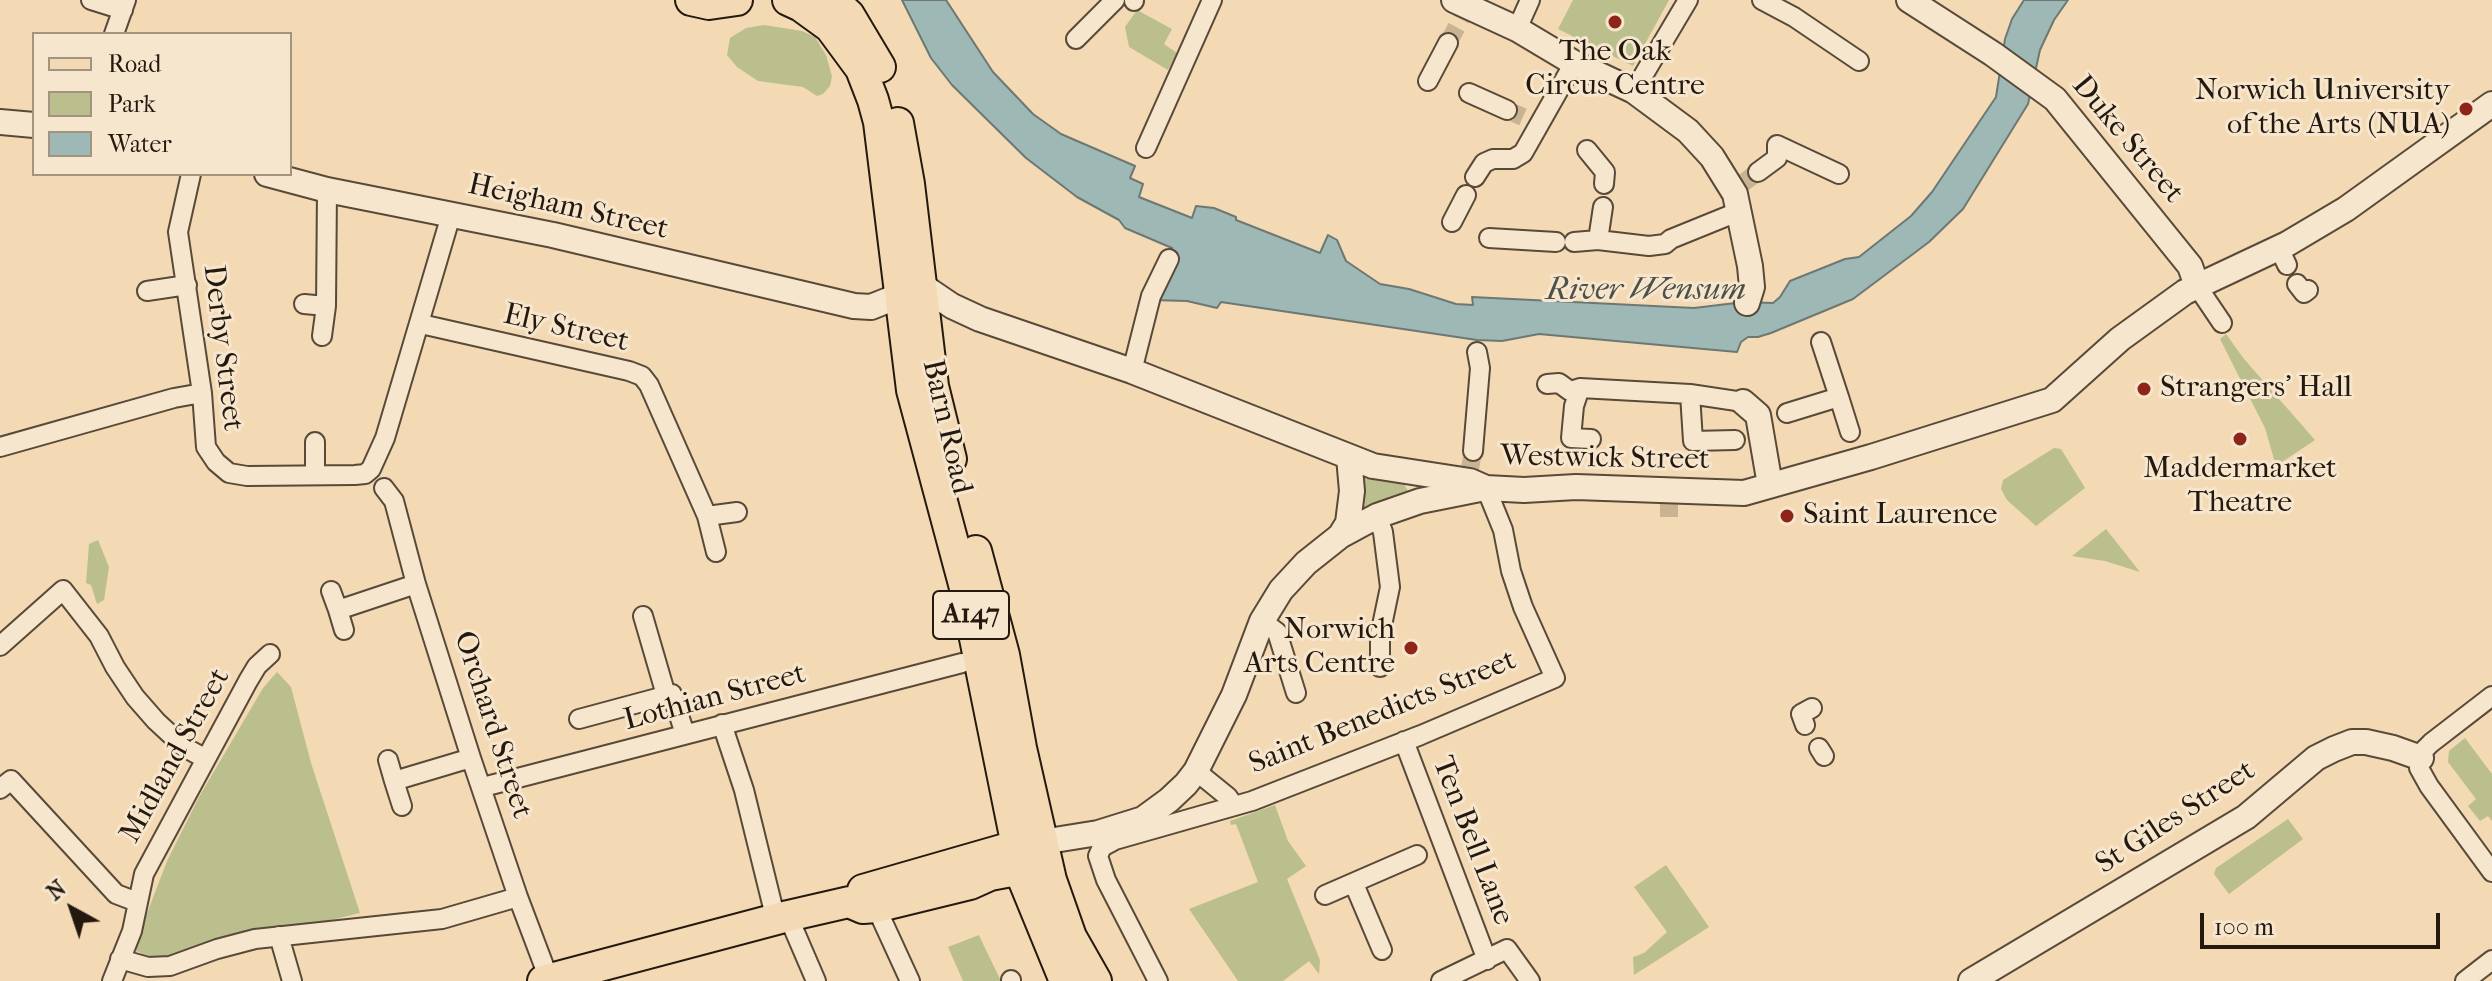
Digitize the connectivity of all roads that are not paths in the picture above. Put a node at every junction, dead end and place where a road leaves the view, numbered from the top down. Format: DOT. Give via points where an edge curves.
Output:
graph roads {
  1 [pos="91,0"];
  2 [pos="691,0"];
  3 [pos="737,0"];
  4 [pos="788,0"];
  5 [pos="833,0"];
  6 [pos="1115,0"];
  7 [pos="1212,0"];
  8 [pos="1530,0"];
  9 [pos="1688,0"];
  10 [pos="1762,0"];
  11 [pos="1909,0"];
  12 [pos="125,5"];
  13 [pos="1462,7"];
  14 [pos="1517,29"];
  15 [pos="115,32"];
  16 [pos="1076,39"];
  17 [pos="1448,43"];
  18 [pos="1859,61"];
  19 [pos="1574,63"];
  20 [pos="1428,81"];
  21 [pos="1634,91"];
  22 [pos="1469,93"];
  23 [pos="2492,104"];
  24 [pos="1523,118"];
  25 [pos="0,122"];
  26 [pos="32,125"];
  27 [pos="1146,148"];
  28 [pos="1587,150"];
  29 [pos="1839,174"];
  30 [pos="191,176"];
  31 [pos="274,176"];
  32 [pos="1475,177"];
  33 [pos="1604,184"];
  34 [pos="327,190"];
  35 [pos="1744,190"];
  36 [pos="1466,195"];
  37 [pos="1603,207"];
  38 [pos="451,215"];
  39 [pos="1452,222"];
  40 [pos="1489,238"];
  41 [pos="1598,240"];
  42 [pos="1169,259"];
  43 [pos="2205,282"];
  44 [pos="187,285"];
  45 [pos="910,288"];
  46 [pos="147,291"];
  47 [pos="1747,303"];
  48 [pos="304,304"];
  49 [pos="326,306"];
  50 [pos="854,306"];
  51 [pos="980,319"];
  52 [pos="2222,323"];
  53 [pos="421,324"];
  54 [pos="914,334"];
  55 [pos="322,336"];
  56 [pos="1821,342"];
  57 [pos="1477,352"];
  58 [pos="1132,371"];
  59 [pos="1547,384"];
  60 [pos="1580,388"];
  61 [pos="202,393"];
  62 [pos="1690,394"];
  63 [pos="1839,397"];
  64 [pos="1756,411"];
  65 [pos="1787,413"];
  66 [pos="1850,432"];
  67 [pos="1591,439"];
  68 [pos="1735,440"];
  69 [pos="315,442"];
  70 [pos="0,447"];
  71 [pos="1349,457"];
  72 [pos="1473,472"];
  73 [pos="315,475"];
  74 [pos="1770,485"];
  75 [pos="384,488"];
  76 [pos="737,512"];
  77 [pos="707,516"];
  78 [pos="1377,516"];
  79 [pos="1340,536"];
  80 [pos="716,552"];
  81 [pos="416,584"];
  82 [pos="331,591"];
  83 [pos="338,610"];
  84 [pos="643,616"];
  85 [pos="1262,621"];
  86 [pos="344,630"];
  87 [pos="0,646"];
  88 [pos="270,654"];
  89 [pos="962,663"];
  90 [pos="1380,667"];
  91 [pos="1296,693"];
  92 [pos="666,695"];
  93 [pos="2492,696"];
  94 [pos="579,719"];
  95 [pos="722,724"];
  96 [pos="685,734"];
  97 [pos="1404,741"];
  98 [pos="471,758"];
  99 [pos="2421,758"];
  100 [pos="206,759"];
  101 [pos="388,760"];
  102 [pos="1196,771"];
  103 [pos="394,781"];
  104 [pos="483,787"];
  105 [pos="0,789"];
  106 [pos="402,806"];
  107 [pos="1234,806"];
  108 [pos="1431,850"];
  109 [pos="1032,855"];
  110 [pos="2492,872"];
  111 [pos="970,884"];
  112 [pos="1354,884"];
  113 [pos="1325,895"];
  114 [pos="518,897"];
  115 [pos="137,902"];
  116 [pos="863,904"];
  117 [pos="782,918"];
  118 [pos="279,936"];
  119 [pos="1382,950"];
  120 [pos="120,959"];
  121 [pos="1487,960"];
  122 [pos="2492,960"];
  123 [pos="611,972"];
  124 [pos="546,980"];
  125 [pos="112,981"];
  126 [pos="292,981"];
  127 [pos="816,981"];
  128 [pos="910,981"];
  129 [pos="1065,981"];
  130 [pos="1096,981"];
  131 [pos="1158,981"];
  132 [pos="1441,981"];
  133 [pos="1530,981"];
  134 [pos="1971,981"];
  135 [pos="2465,981"];
  1 -- 12 [label="street"];
  2 -- 3 [label="main road"];
  4 -- 45 [label="main road, Barn Road / A147" via="830,27 861,69 873,100"];
  5 -- 45 [label="main road, Barn Road / A147" via="861,33 894,100 909,184"];
  6 -- 16 [label="street"];
  7 -- 27 [label="street"];
  8 -- 14 [label="street"];
  9 -- 21 [label="street"];
  10 -- 18 [label="street"];
  11 -- 43 [label="street, Duke Street" via="2033,82 2069,114"];
  12 -- 15 [label="street"];
  13 -- 14 [label="street"];
  14 -- 19 [label="street"];
  17 -- 20 [label="street"];
  19 -- 21 [label="street"];
  19 -- 24 [label="street"];
  21 -- 35 [label="street" via="1688,131"];
  22 -- 24 [label="street"];
  23 -- 43 [label="street" via="2283,257"];
  24 -- 32 [label="street" via="1523,153 1484,163"];
  25 -- 26 [label="street"];
  28 -- 33 [label="street" via="1605,172"];
  29 -- 35 [label="street" via="1777,145 1777,158"];
  30 -- 44 [label="street, Derby Street" via="178,232"];
  31 -- 34 [label="street, Heigham Street"];
  34 -- 38 [label="street, Heigham Street"];
  34 -- 49 [label="street"];
  35 -- 41 [label="street" via="1665,244"];
  35 -- 47 [label="street" via="1752,287"];
  36 -- 39 [label="street"];
  37 -- 41 [label="street"];
  38 -- 50 [label="street, Heigham Street"];
  38 -- 53 [label="street"];
  40 -- 41 [label="street"];
  42 -- 58 [label="street" via="1151,296"];
  43 -- 52 [label="street"];
  43 -- 74 [label="street, Westwick Street" via="2148,318 2052,409"];
  44 -- 46 [label="street"];
  44 -- 61 [label="street, Derby Street"];
  45 -- 50 [label="street, Heigham Street" via="871,307"];
  45 -- 51 [label="street, Westwick Street"];
  45 -- 54 [label="main road, Barn Road / A147"];
  48 -- 49 [label="street"];
  49 -- 55 [label="street"];
  50 -- 54 [label="street, Heigham Street"];
  51 -- 54 [label="street, Westwick Street" via="955,317"];
  51 -- 58 [label="street, Westwick Street"];
  53 -- 73 [label="street, Derby Street" via="371,469 365,474"];
  53 -- 77 [label="street, Ely Street" via="642,376"];
  54 -- 109 [label="main road, Barn Road / A147" via="912,390"];
  56 -- 63 [label="street"];
  57 -- 72 [label="street"];
  58 -- 71 [label="street, Westwick Street"];
  59 -- 60 [label="street" via="1559,383 1570,391"];
  60 -- 62 [label="street"];
  60 -- 67 [label="street" via="1571,438"];
  61 -- 70 [label="street"];
  61 -- 73 [label="street, Derby Street" via="206,447 229,473"];
  62 -- 64 [label="street"];
  62 -- 68 [label="street" via="1693,441"];
  63 -- 65 [label="street"];
  63 -- 66 [label="street"];
  64 -- 74 [label="street"];
  69 -- 73 [label="street"];
  71 -- 72 [label="street, Westwick Street" via="1373,466"];
  71 -- 79 [label="street" via="1352,491 1348,523"];
  72 -- 74 [label="street, Westwick Street" via="1524,490 1576,487 1720,494"];
  72 -- 78 [label="street" via="1420,501"];
  72 -- 97 [label="street, Saint Benedicts Street" via="1503,530 1523,607 1555,678"];
  75 -- 81 [label="street, Orchard Street" via="394,501"];
  76 -- 77 [label="street"];
  77 -- 80 [label="street, Ely Street"];
  78 -- 79 [label="street"];
  78 -- 90 [label="street" via="1390,587"];
  79 -- 85 [label="street" via="1297,572"];
  81 -- 83 [label="street"];
  81 -- 98 [label="street, Orchard Street"];
  82 -- 83 [label="street"];
  83 -- 86 [label="street"];
  84 -- 92 [label="street"];
  85 -- 91 [label="street" via="1277,632"];
  85 -- 102 [label="street" via="1234,695"];
  87 -- 100 [label="street" via="63,590 99,636 135,697 184,747"];
  88 -- 100 [label="street, Midland Street" via="257,666"];
  89 -- 95 [label="street, Lothian Street"];
  92 -- 94 [label="street"];
  92 -- 96 [label="street" via="672,694"];
  93 -- 99 [label="street" via="2431,743"];
  95 -- 96 [label="street, Lothian Street"];
  95 -- 117 [label="street"];
  96 -- 104 [label="street, Lothian Street"];
  97 -- 107 [label="street, Saint Benedicts Street"];
  97 -- 108 [label="street, Ten Bell Lane"];
  98 -- 103 [label="street"];
  98 -- 104 [label="street, Orchard Street"];
  99 -- 110 [label="street" via="2421,775"];
  99 -- 134 [label="street, St Giles Street" via="2366,742 2334,749 2246,817"];
  100 -- 115 [label="street, Midland Street" via="144,874"];
  101 -- 103 [label="street"];
  102 -- 107 [label="street, Saint Benedicts Street"];
  102 -- 109 [label="street" via="1143,819"];
  103 -- 106 [label="street"];
  104 -- 114 [label="street, Orchard Street"];
  105 -- 115 [label="street" via="11,780 116,894"];
  107 -- 131 [label="street, Saint Benedicts Street" via="1115,840 1098,856"];
  108 -- 112 [label="street"];
  108 -- 121 [label="street, Ten Bell Lane"];
  109 -- 111 [label="main road"];
  109 -- 116 [label="main road" via="868,887 856,892"];
  109 -- 129 [label="main road, A147"];
  109 -- 130 [label="main road, A147"];
  111 -- 116 [label="main road"];
  111 -- 129 [label="main road, A147" via="997,884 1018,902"];
  112 -- 113 [label="street"];
  112 -- 119 [label="street"];
  114 -- 118 [label="street" via="442,919"];
  114 -- 124 [label="street, Orchard Street"];
  115 -- 120 [label="street, Midland Street"];
  116 -- 117 [label="main road"];
  116 -- 128 [label="street"];
  117 -- 123 [label="main road"];
  117 -- 127 [label="street"];
  118 -- 120 [label="street" via="170,966 148,967"];
  118 -- 126 [label="street"];
  120 -- 125 [label="street, Midland Street"];
  121 -- 132 [label="street"];
  121 -- 133 [label="street" via="1507,949"];
  122 -- 135 [label="street"];
  123 -- 124 [label="main road"];
}
